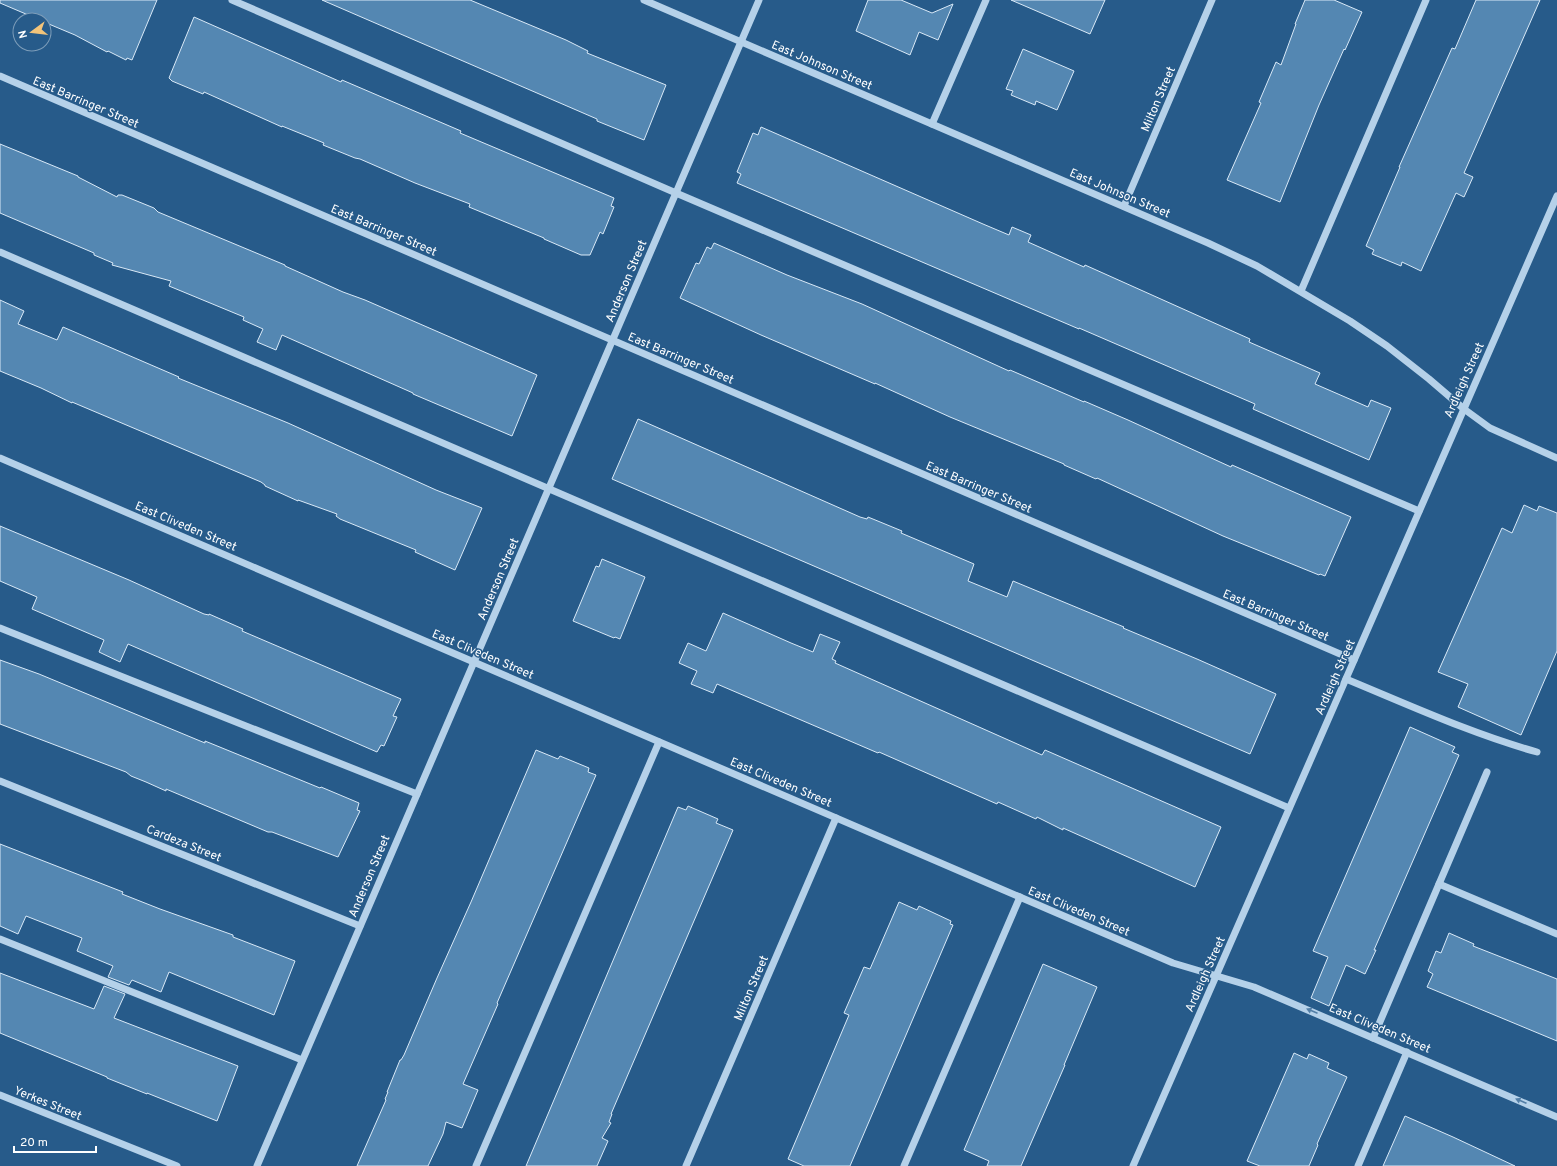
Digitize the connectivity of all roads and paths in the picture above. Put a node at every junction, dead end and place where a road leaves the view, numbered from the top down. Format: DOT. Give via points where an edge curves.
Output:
graph roads {
  1 [pos="232,0"];
  2 [pos="644,0"];
  3 [pos="759,0"];
  4 [pos="986,0"];
  5 [pos="1212,0"];
  6 [pos="1426,0"];
  7 [pos="741,42"];
  8 [pos="0,76"];
  9 [pos="932,124"];
  10 [pos="676,193"];
  11 [pos="1557,196"];
  12 [pos="1124,206"];
  13 [pos="0,252"];
  14 [pos="1300,291"];
  15 [pos="612,340"];
  16 [pos="1464,409"];
  17 [pos="0,458"];
  18 [pos="1557,458"];
  19 [pos="548,489"];
  20 [pos="1419,511"];
  21 [pos="0,628"];
  22 [pos="1354,660"];
  23 [pos="474,662"];
  24 [pos="1346,679"];
  25 [pos="659,742"];
  26 [pos="1538,752"];
  27 [pos="1487,772"];
  28 [pos="0,781"];
  29 [pos="417,794"];
  30 [pos="1289,808"];
  31 [pos="836,818"];
  32 [pos="1439,884"];
  33 [pos="1020,897"];
  34 [pos="360,926"];
  35 [pos="1557,934"];
  36 [pos="0,939"];
  37 [pos="1216,976"];
  38 [pos="1373,1038"];
  39 [pos="1407,1052"];
  40 [pos="302,1060"];
  41 [pos="0,1095"];
  42 [pos="1557,1117"];
  43 [pos="177,1166"];
  44 [pos="256,1166"];
  45 [pos="476,1166"];
  46 [pos="686,1166"];
  47 [pos="904,1166"];
  48 [pos="1133,1166"];
  49 [pos="1358,1166"];
  1 -- 10 [label="street"];
  2 -- 7 [label="street, East Johnson Street"];
  3 -- 7 [label="street, Anderson Street"];
  4 -- 9 [label="street"];
  5 -- 12 [label="street, Milton Street"];
  6 -- 14 [label="street"];
  7 -- 9 [label="street, East Johnson Street"];
  7 -- 10 [label="street, Anderson Street"];
  8 -- 15 [label="street, East Barringer Street"];
  9 -- 12 [label="street, East Johnson Street"];
  10 -- 15 [label="street, Anderson Street"];
  10 -- 20 [label="street"];
  11 -- 16 [label="street, Ardleigh Street"];
  12 -- 14 [label="street, East Johnson Street" via="1257,266"];
  13 -- 19 [label="street"];
  14 -- 16 [label="street, East Johnson Street" via="1387,346"];
  15 -- 19 [label="street, Anderson Street"];
  15 -- 22 [label="street, East Barringer Street"];
  16 -- 18 [label="street, East Johnson Street" via="1495,431"];
  16 -- 20 [label="street, Ardleigh Street"];
  17 -- 23 [label="street, East Cliveden Street"];
  19 -- 23 [label="street, Anderson Street"];
  19 -- 30 [label="street"];
  20 -- 22 [label="street, Ardleigh Street"];
  21 -- 29 [label="street"];
  22 -- 24 [label="street, Ardleigh Street"];
  23 -- 25 [label="street, East Cliveden Street"];
  23 -- 29 [label="street, Anderson Street"];
  24 -- 26 [label="street" via="1469,730"];
  24 -- 30 [label="street, Ardleigh Street"];
  25 -- 31 [label="street, East Cliveden Street"];
  25 -- 45 [label="street"];
  27 -- 32 [label="street"];
  28 -- 34 [label="street, Cardeza Street"];
  29 -- 34 [label="street, Anderson Street"];
  30 -- 37 [label="street, Ardleigh Street"];
  31 -- 33 [label="street, East Cliveden Street"];
  31 -- 46 [label="street, Milton Street"];
  32 -- 35 [label="street"];
  32 -- 38 [label="street"];
  33 -- 37 [label="street, East Cliveden Street" via="1173,963"];
  33 -- 47 [label="street"];
  34 -- 40 [label="street, Anderson Street"];
  36 -- 40 [label="street"];
  38 -- 37 [label="street, East Cliveden Street, one-way" via="1254,986"];
  37 -- 48 [label="street, Ardleigh Street"];
  38 -- 39 [label="street, East Cliveden Street"];
  42 -- 39 [label="street, East Cliveden Street, one-way"];
  39 -- 49 [label="street"];
  40 -- 44 [label="street, Anderson Street"];
  41 -- 43 [label="street, Yerkes Street"];
}
